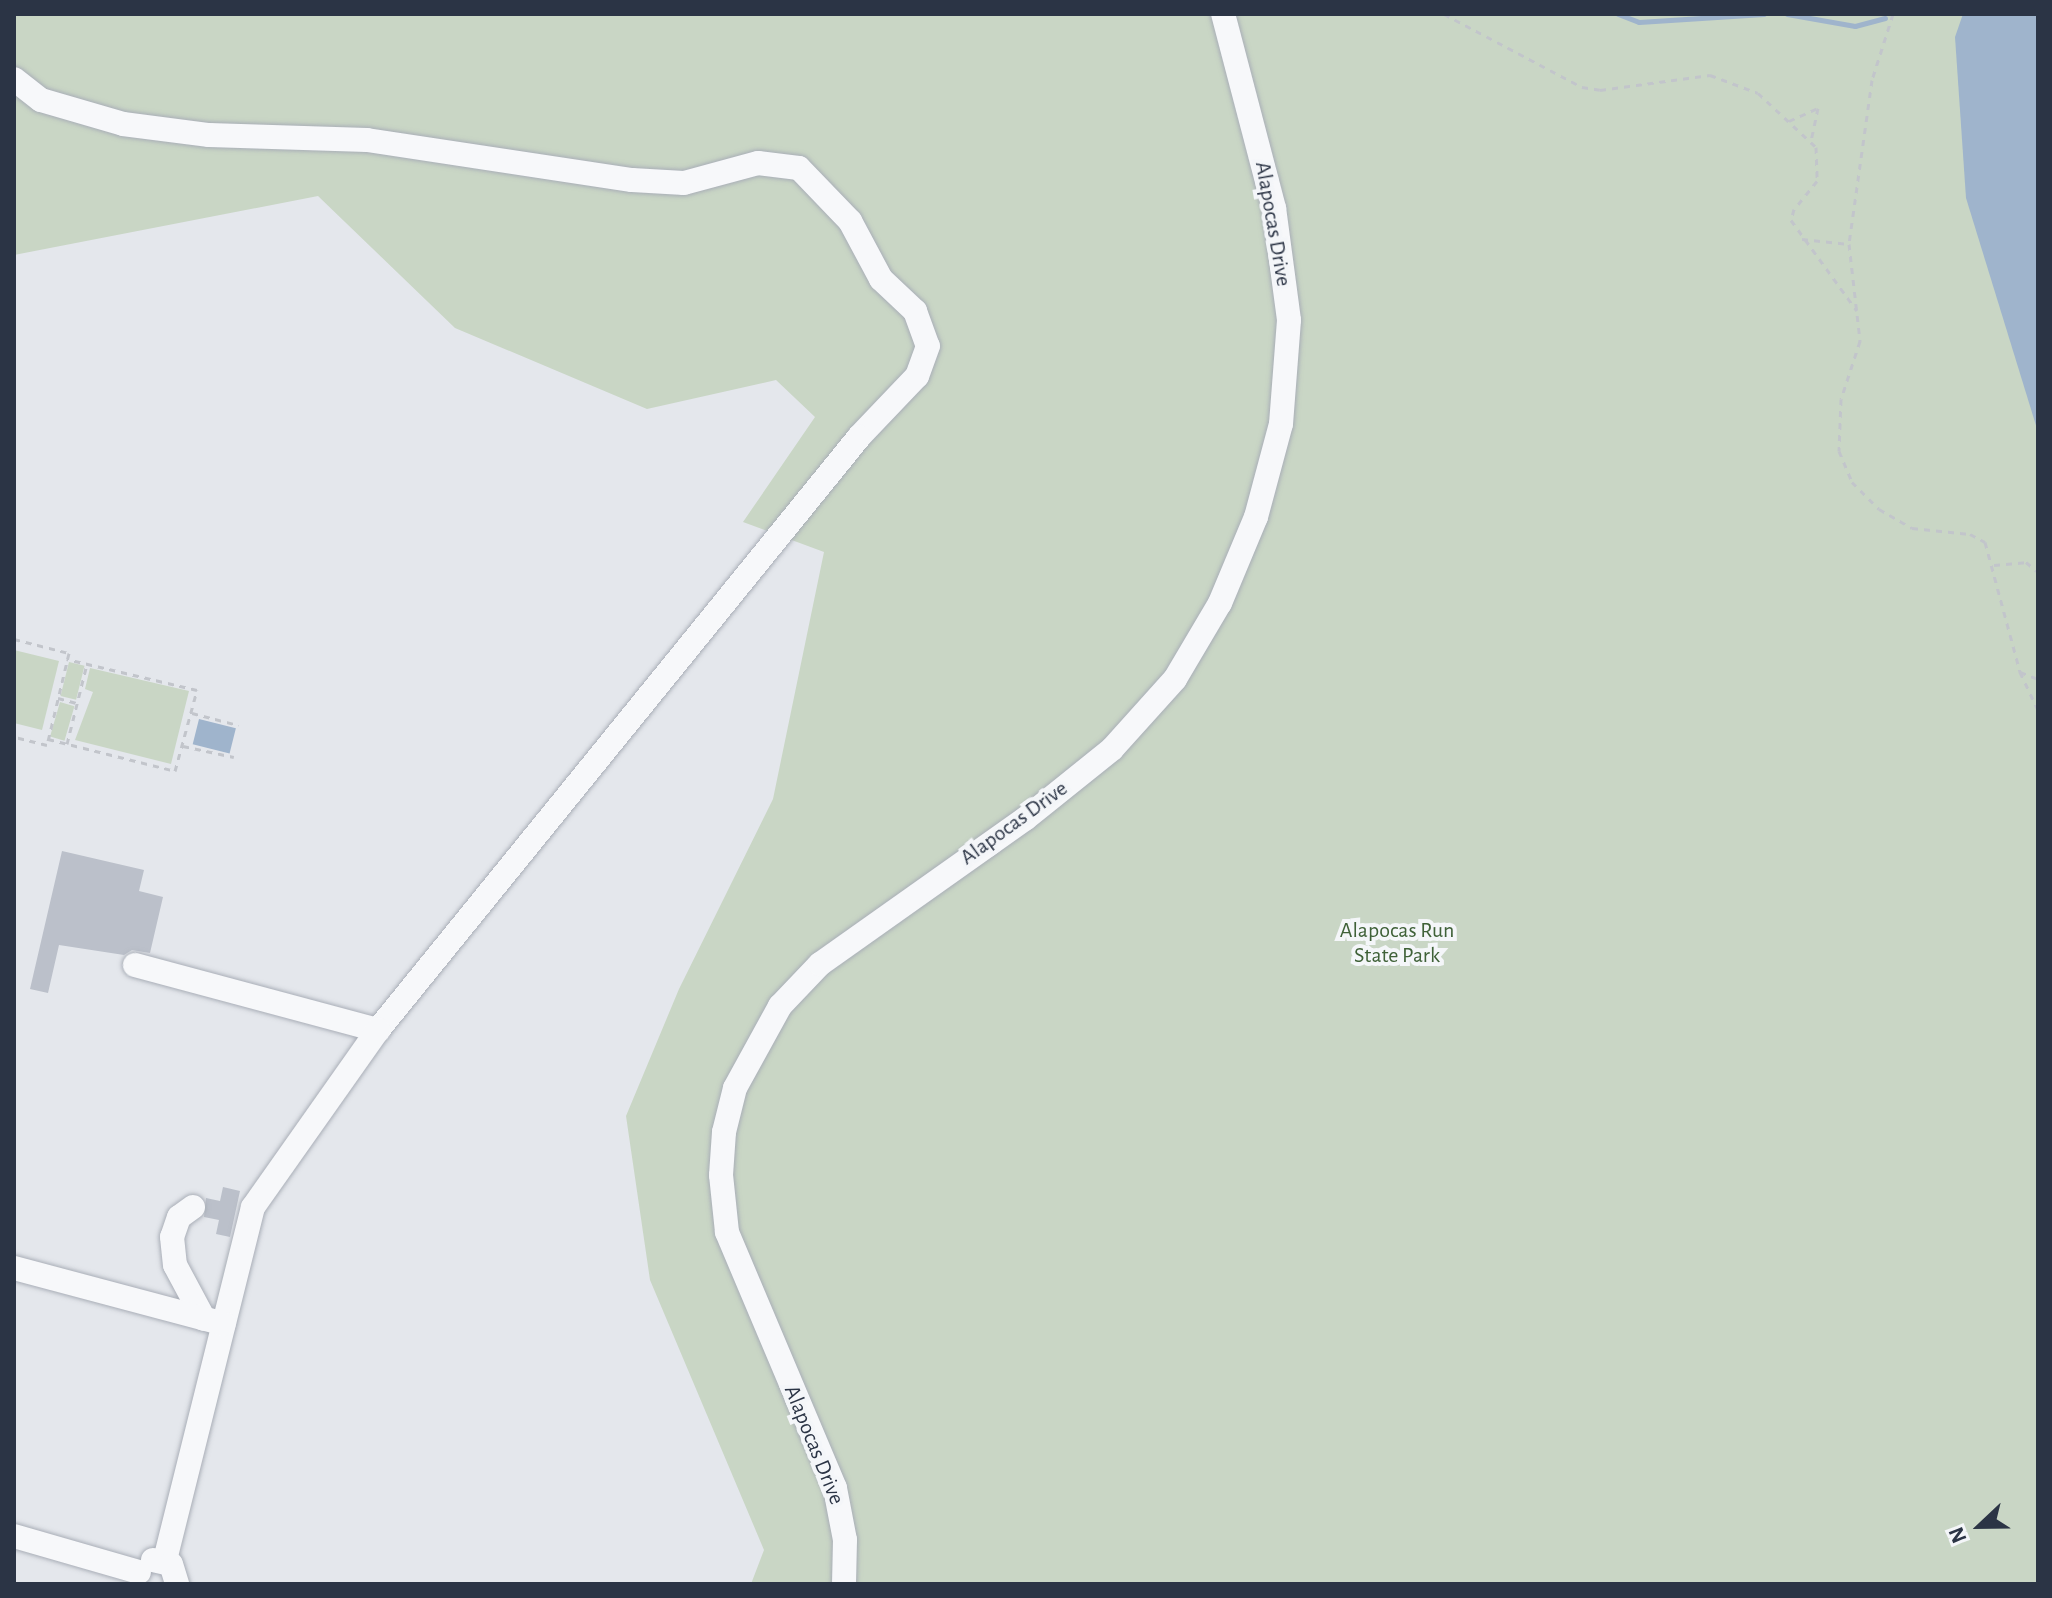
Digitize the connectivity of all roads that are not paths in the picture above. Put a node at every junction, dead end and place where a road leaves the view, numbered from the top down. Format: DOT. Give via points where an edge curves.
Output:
graph roads {
  1 [pos="1223,14"];
  2 [pos="14,79"];
  3 [pos="135,965"];
  4 [pos="378,1030"];
  5 [pos="193,1207"];
  6 [pos="14,1268"];
  7 [pos="214,1322"];
  8 [pos="14,1536"];
  9 [pos="165,1561"];
  10 [pos="139,1578"];
  11 [pos="177,1584"];
  12 [pos="844,1584"];
  1 -- 12 [label="street, Alapocas Drive" via="1274,208 1289,320 1281,424 1256,517 1220,603 1175,679 1112,749 1025,819 820,964 780,1006 735,1088 724,1132 721,1175 727,1232 835,1488 845,1540"];
  2 -- 4 [label="street" via="41,100 109,120 209,135 367,140 684,183 758,163 799,168 850,221 881,279 915,311 924,334 928,346 917,376 859,437"];
  3 -- 4 [label="street"];
  4 -- 7 [label="street" via="253,1207"];
  5 -- 7 [label="street" via="179,1217 172,1237 175,1265 189,1299"];
  6 -- 7 [label="street"];
  7 -- 9 [label="street"];
  8 -- 10 [label="street"];
  9 -- 10 [label="street" via="153,1560"];
  9 -- 11 [label="street" via="175,1570"];
}
